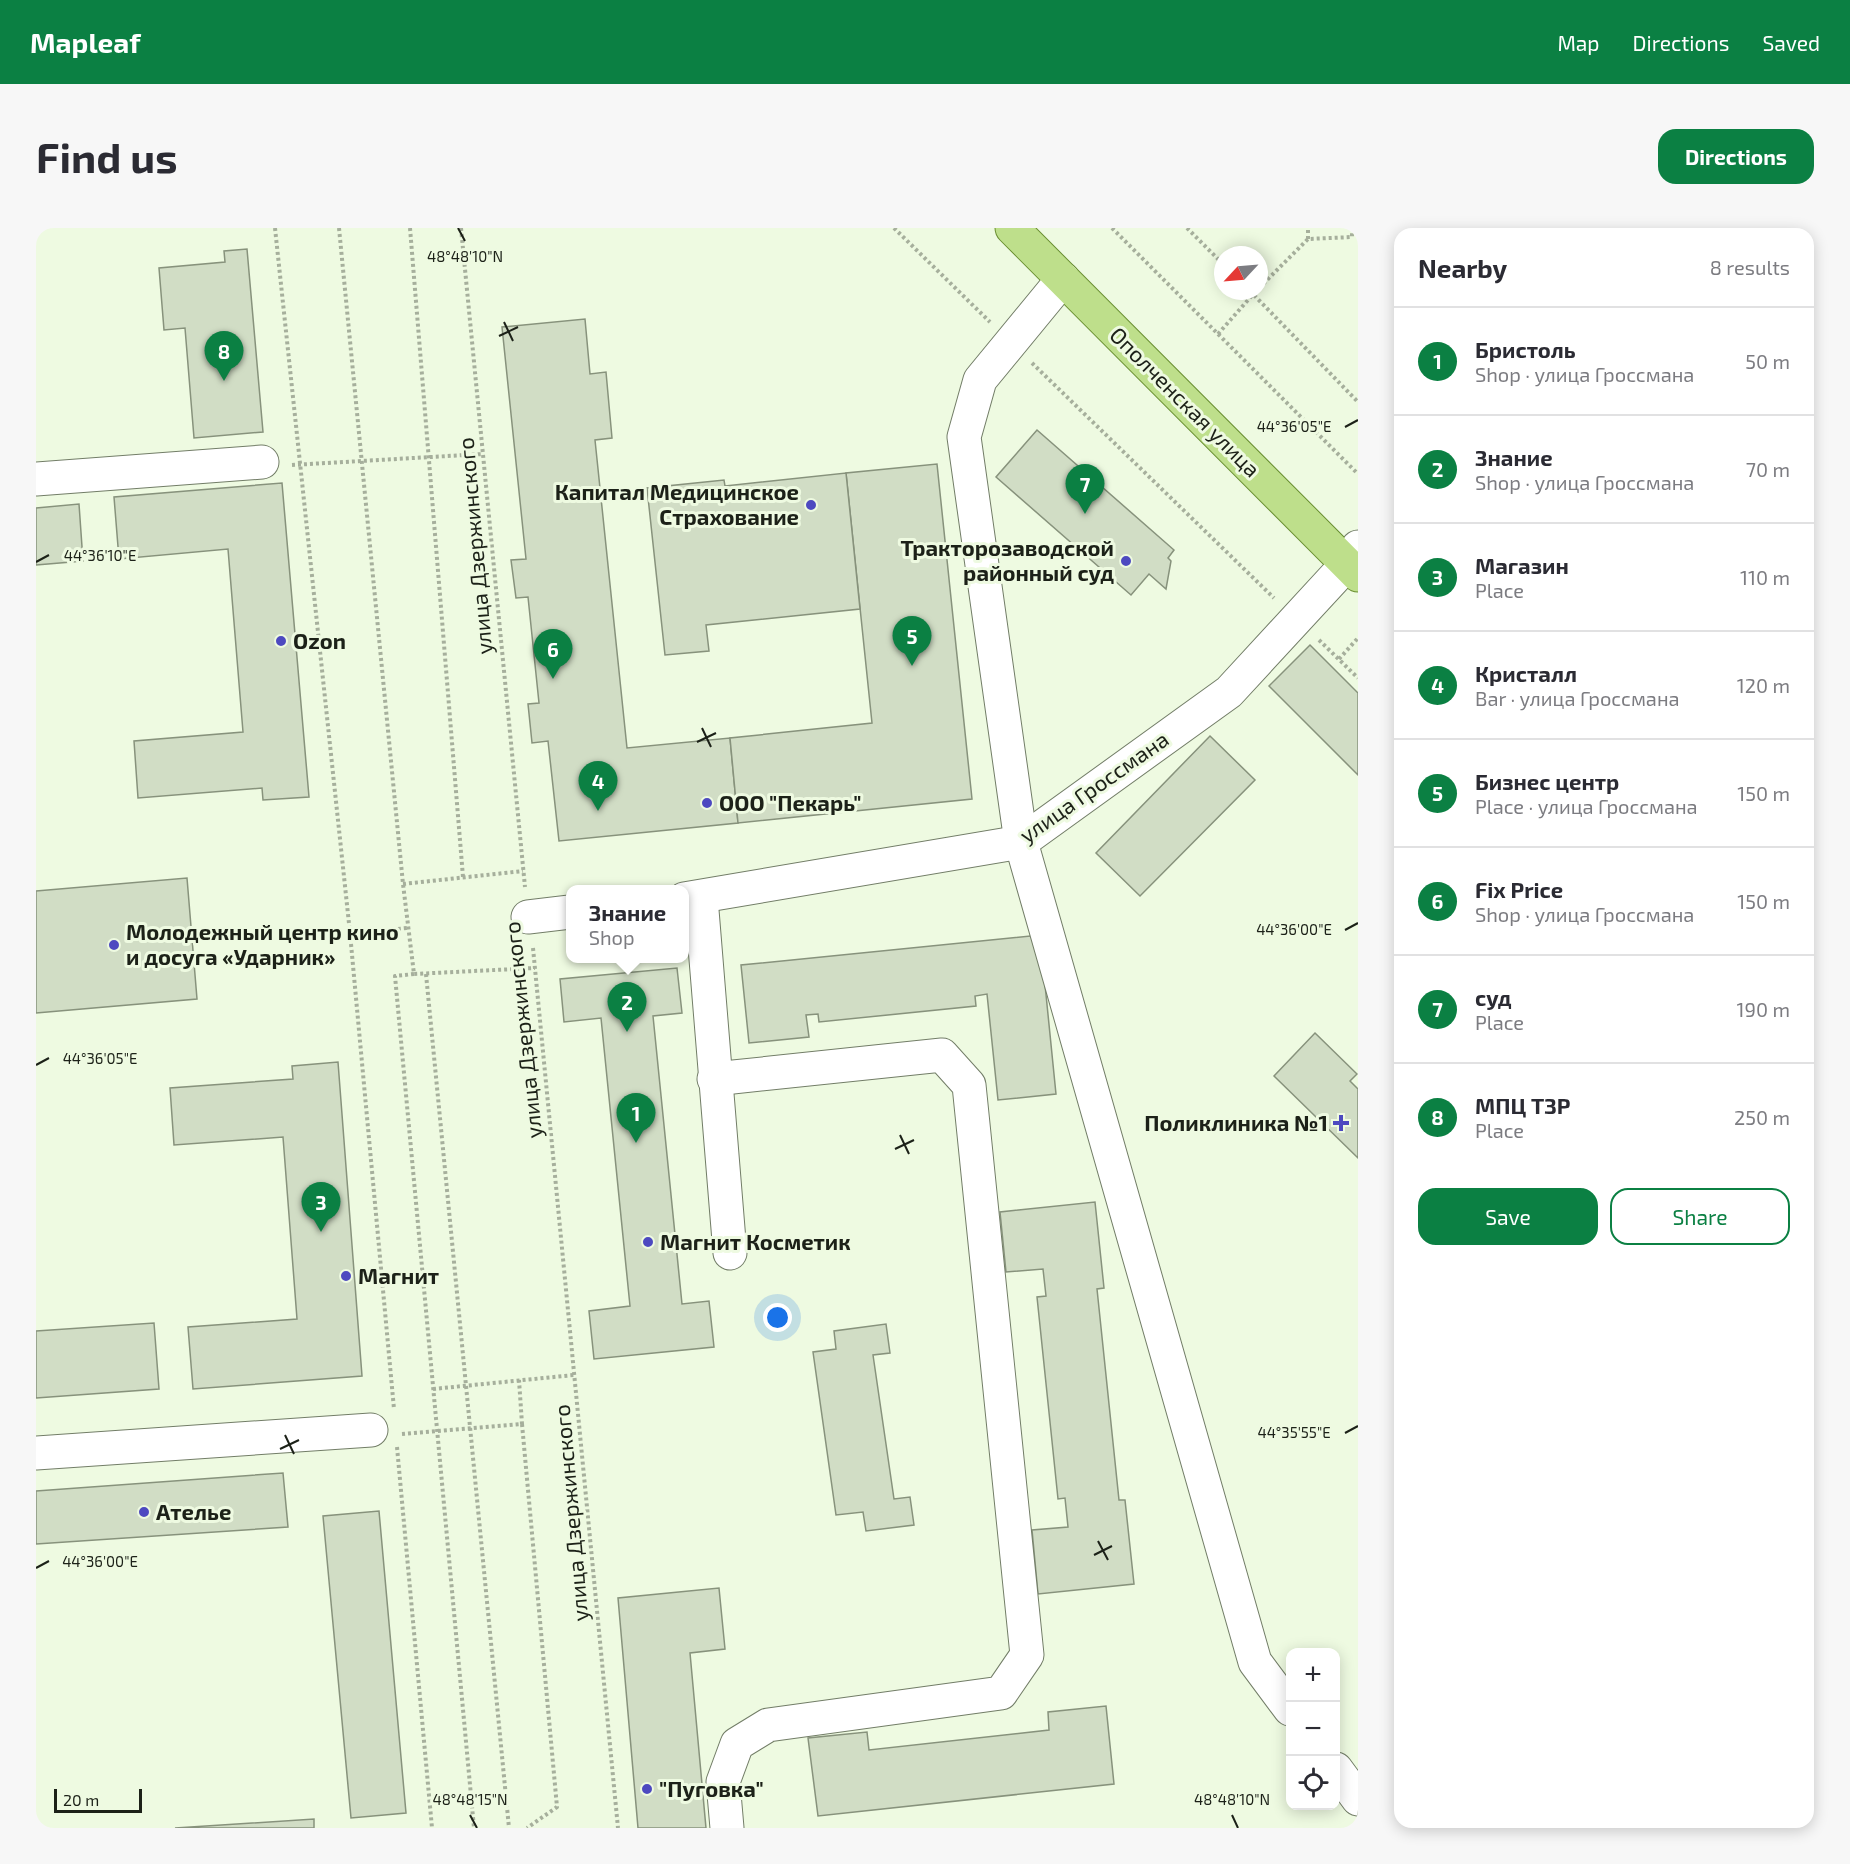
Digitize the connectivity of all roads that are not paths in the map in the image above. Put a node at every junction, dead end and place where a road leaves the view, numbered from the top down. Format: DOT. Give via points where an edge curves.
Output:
graph roads {
  1 [pos="1012,228"];
  2 [pos="1063,279"];
  3 [pos="262,462"];
  4 [pos="36,478"];
  5 [pos="1354,562"];
  6 [pos="1021,842"];
  7 [pos="692,898"];
  8 [pos="566,912"];
  9 [pos="528,917"];
  10 [pos="714,1079"];
  11 [pos="730,1253"];
  12 [pos="390,1430"];
  13 [pos="36,1453"];
  14 [pos="1286,1704"];
  15 [pos="1340,1776"];
  16 [pos="1358,1799"];
  17 [pos="727,1828"];
  1 -- 2 [label="main road, Ополченская улица"];
  2 -- 5 [label="main road, Ополченская улица"];
  2 -- 6 [label="street" via="980,380 964,438"];
  3 -- 4 [label="street"];
  5 -- 6 [label="street, улица Гроссмана" via="1229,692"];
  6 -- 7 [label="street, улица Гроссмана"];
  6 -- 14 [label="street" via="1255,1662"];
  7 -- 10 [label="street"];
  8 -- 9 [label="street"];
  10 -- 11 [label="street"];
  10 -- 17 [label="street" via="942,1055 969,1085 1027,1655 1001,1693 768,1725 737,1744 723,1782"];
  12 -- 13 [label="street"];
  15 -- 16 [label="street"];
}
